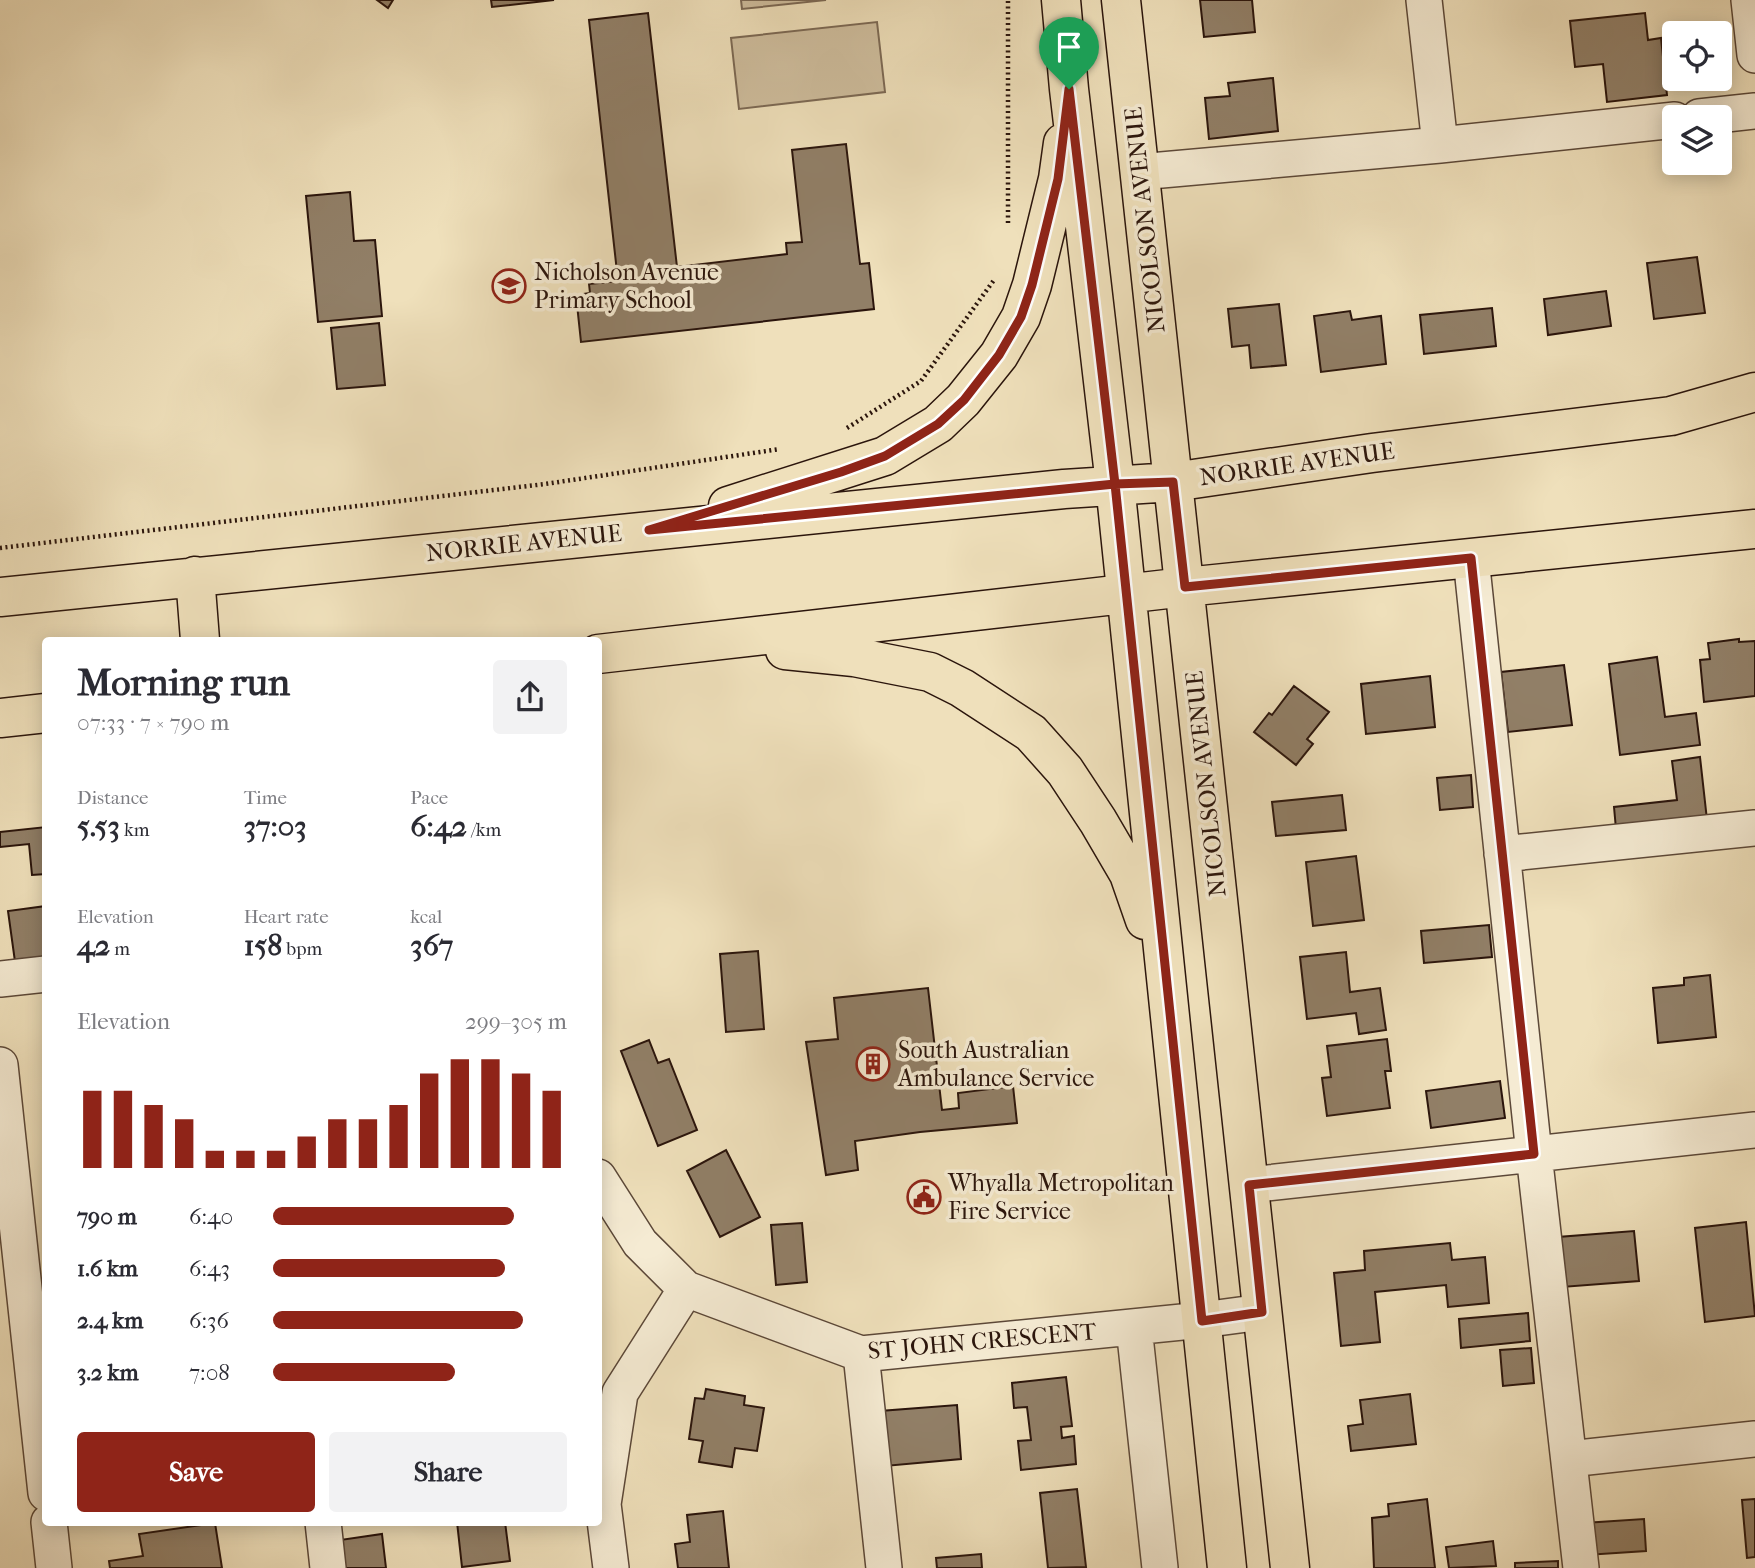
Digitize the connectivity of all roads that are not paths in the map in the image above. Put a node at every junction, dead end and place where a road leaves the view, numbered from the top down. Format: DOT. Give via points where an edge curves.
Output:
graph roads {
  1 [pos="1061,0"];
  2 [pos="1122,0"];
  3 [pos="1424,0"];
  4 [pos="1749,0"];
  5 [pos="1755,55"];
  6 [pos="1069,89"];
  7 [pos="1755,111"];
  8 [pos="1732,113"];
  9 [pos="1662,121"];
  10 [pos="1440,145"];
  11 [pos="1139,172"];
  12 [pos="1755,392"];
  13 [pos="1173,482"];
  14 [pos="1115,484"];
  15 [pos="1755,529"];
  16 [pos="649,530"];
  17 [pos="1471,558"];
  18 [pos="195,576"];
  19 [pos="1185,587"];
  20 [pos="1126,595"];
  21 [pos="0,597"];
  22 [pos="200,637"];
  23 [pos="677,645"];
  24 [pos="602,654"];
  25 [pos="42,713"];
  26 [pos="0,718"];
  27 [pos="1755,828"];
  28 [pos="1502,854"];
  29 [pos="42,974"];
  30 [pos="0,979"];
  31 [pos="1166,981"];
  32 [pos="0,1065"];
  33 [pos="1755,1130"];
  34 [pos="1534,1154"];
  35 [pos="602,1183"];
  36 [pos="1249,1185"];
  37 [pos="9,1229"];
  38 [pos="686,1289"];
  39 [pos="1262,1312"];
  40 [pos="1202,1321"];
  41 [pos="1134,1327"];
  42 [pos="861,1354"];
  43 [pos="1755,1439"];
  44 [pos="1569,1459"];
  45 [pos="42,1464"];
  46 [pos="49,1526"];
  47 [pos="323,1526"];
  48 [pos="54,1568"];
  49 [pos="328,1568"];
  50 [pos="611,1568"];
  51 [pos="884,1568"];
  52 [pos="1160,1568"];
  53 [pos="1227,1568"];
  54 [pos="1290,1568"];
  55 [pos="1581,1568"];
  1 -- 6 [label="main road"];
  2 -- 11 [label="main road, NICOLSON AVENUE"];
  3 -- 10 [label="street"];
  4 -- 5 [label="street"];
  6 -- 14 [label="main road"];
  6 -- 16 [label="main road" via="1058,179 1032,285 1021,317 999,355 964,400 938,424 885,456"];
  7 -- 8 [label="street"];
  9 -- 10 [label="street"];
  10 -- 11 [label="street"];
  11 -- 13 [label="main road, NICOLSON AVENUE"];
  12 -- 13 [label="main road, NORRIE AVENUE" via="1671,416"];
  13 -- 14 [label="main road, NORRIE AVENUE"];
  13 -- 19 [label="main road, NICOLSON AVENUE"];
  14 -- 16 [label="main road, NORRIE AVENUE"];
  14 -- 20 [label="main road"];
  15 -- 17 [label="main road"];
  16 -- 18 [label="main road, NORRIE AVENUE"];
  17 -- 19 [label="main road"];
  17 -- 28 [label="street"];
  18 -- 21 [label="main road, NORRIE AVENUE"];
  18 -- 22 [label="main road"];
  19 -- 20 [label="main road"];
  19 -- 36 [label="main road, NICOLSON AVENUE"];
  20 -- 23 [label="main road"];
  20 -- 31 [label="main road"];
  23 -- 24 [label="main road"];
  23 -- 31 [label="main road" via="816,652 929,671 1031,733 1065,771 1129,874"];
  25 -- 26 [label="main road"];
  27 -- 28 [label="street"];
  28 -- 34 [label="street"];
  29 -- 30 [label="street"];
  31 -- 40 [label="main road"];
  32 -- 37 [label="street"];
  33 -- 34 [label="street"];
  34 -- 36 [label="street"];
  34 -- 44 [label="street"];
  35 -- 38 [label="street, ST JOHN CRESCENT" via="640,1242"];
  36 -- 39 [label="main road, NICOLSON AVENUE"];
  37 -- 45 [label="street"];
  38 -- 42 [label="street, ST JOHN CRESCENT"];
  38 -- 50 [label="street" via="620,1393 603,1504"];
  39 -- 40 [label="street, ST JOHN CRESCENT"];
  39 -- 54 [label="main road, NICOLSON AVENUE"];
  40 -- 41 [label="street, ST JOHN CRESCENT"];
  40 -- 53 [label="main road"];
  41 -- 42 [label="street, ST JOHN CRESCENT"];
  41 -- 52 [label="street"];
  42 -- 51 [label="street"];
  43 -- 44 [label="street"];
  44 -- 55 [label="street"];
  46 -- 48 [label="street"];
  47 -- 49 [label="street"];
}
